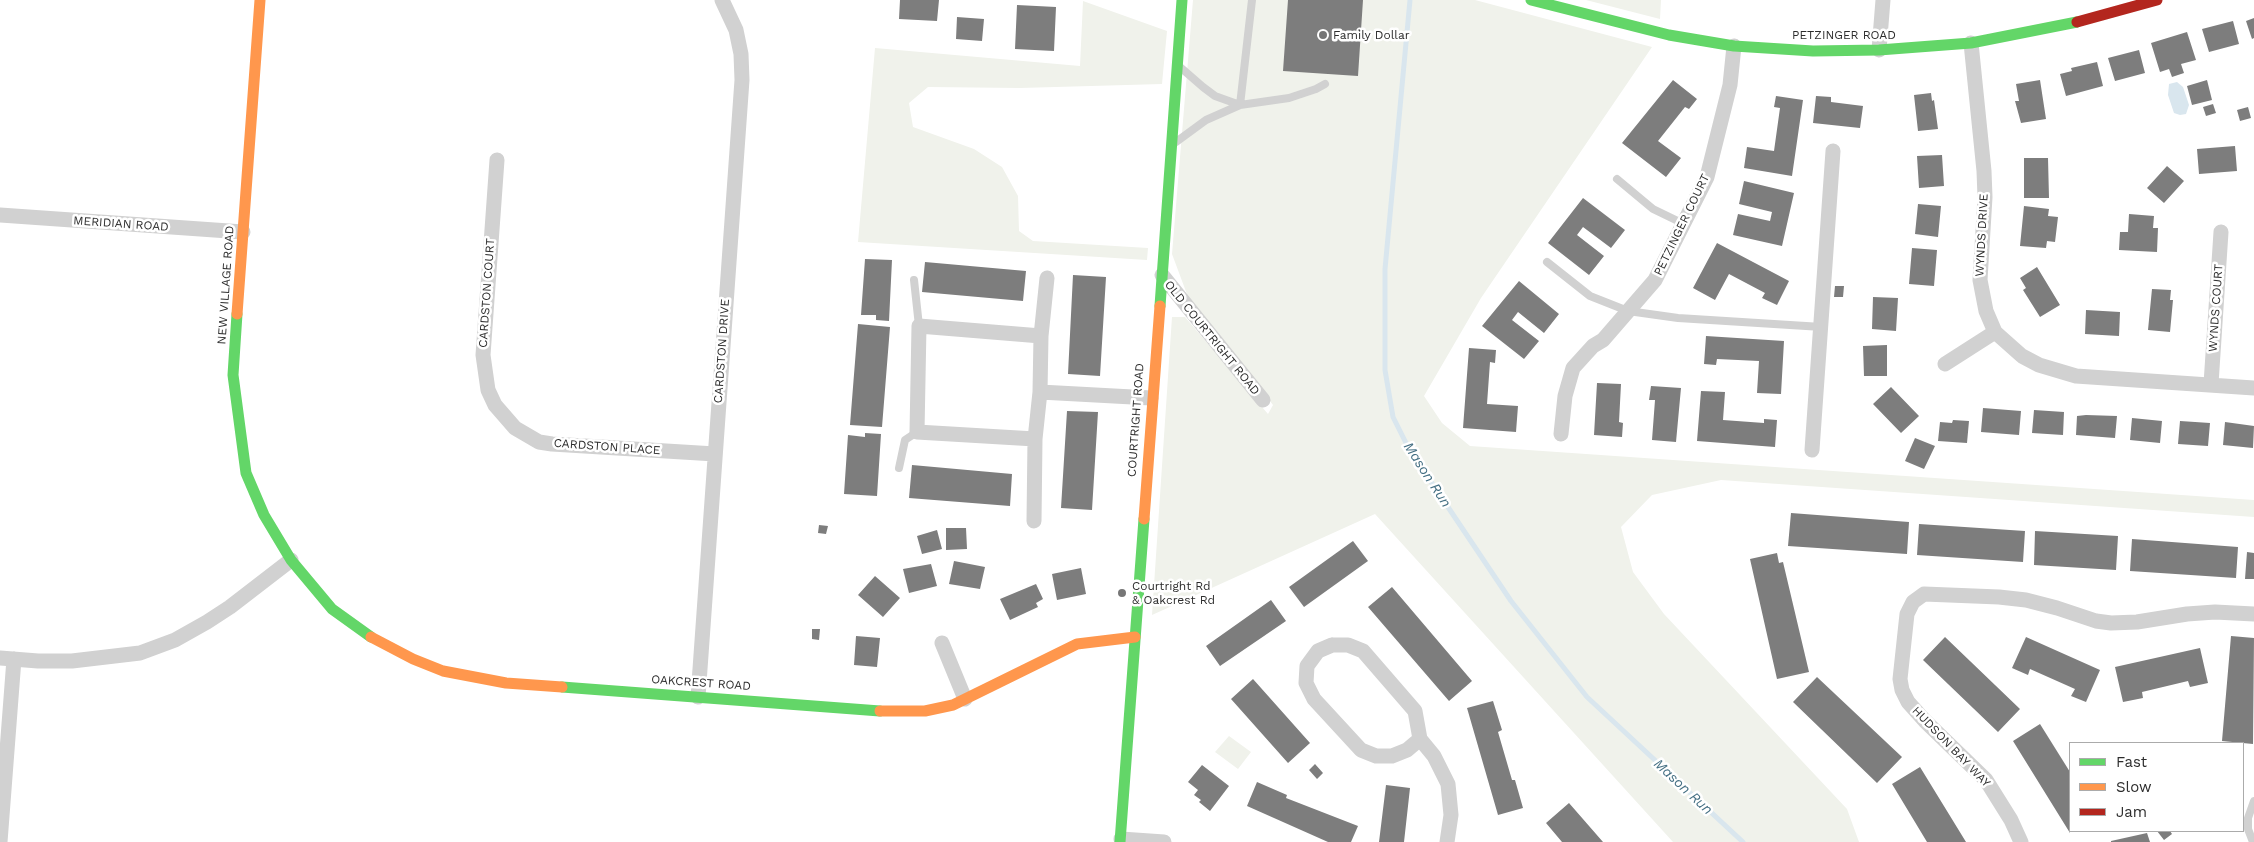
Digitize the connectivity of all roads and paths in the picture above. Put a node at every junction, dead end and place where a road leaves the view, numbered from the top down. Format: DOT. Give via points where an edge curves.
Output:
graph roads {
  1 [pos="260,0"];
  2 [pos="1182,0"];
  3 [pos="1252,0"];
  4 [pos="1531,0"];
  5 [pos="1882,0"];
  6 [pos="2154,0"];
  7 [pos="724,4"];
  8 [pos="1970,43"];
  9 [pos="1734,46"];
  10 [pos="1879,50"];
  11 [pos="1177,64"];
  12 [pos="1325,84"];
  13 [pos="1240,104"];
  14 [pos="1170,147"];
  15 [pos="1834,151"];
  16 [pos="497,160"];
  17 [pos="1617,179"];
  18 [pos="0,215"];
  19 [pos="0,222"];
  20 [pos="1684,224"];
  21 [pos="243,232"];
  22 [pos="2221,232"];
  23 [pos="1546,262"];
  24 [pos="1162,276"];
  25 [pos="1046,278"];
  26 [pos="914,280"];
  27 [pos="1628,311"];
  28 [pos="920,326"];
  29 [pos="1822,327"];
  30 [pos="1995,332"];
  31 [pos="1041,336"];
  32 [pos="1945,364"];
  33 [pos="2211,384"];
  34 [pos="2254,388"];
  35 [pos="1040,392"];
  36 [pos="1151,398"];
  37 [pos="1263,400"];
  38 [pos="507,420"];
  39 [pos="917,432"];
  40 [pos="1562,434"];
  41 [pos="1035,439"];
  42 [pos="1812,450"];
  43 [pos="715,454"];
  44 [pos="899,468"];
  45 [pos="1034,521"];
  46 [pos="291,560"];
  47 [pos="2254,614"];
  48 [pos="1135,637"];
  49 [pos="942,643"];
  50 [pos="7,659"];
  51 [pos="698,697"];
  52 [pos="965,699"];
  53 [pos="1420,739"];
  54 [pos="2254,801"];
  55 [pos="1120,840"];
  56 [pos="0,842"];
  57 [pos="1164,842"];
  58 [pos="1447,842"];
  59 [pos="2020,842"];
  60 [pos="2253,842"];
  1 -- 21 [label="street, NEW VILLAGE ROAD"];
  2 -- 11 [label="street, COURTRIGHT ROAD"];
  3 -- 13 [label="lane"];
  4 -- 9 [label="street, PETZINGER ROAD" via="1659,33"];
  5 -- 10 [label="street"];
  6 -- 8 [label="street, PETZINGER ROAD" via="2078,22"];
  7 -- 43 [label="street, CARDSTON DRIVE" via="736,30 742,80"];
  8 -- 10 [label="street, PETZINGER ROAD"];
  8 -- 30 [label="street, WYNDS DRIVE" via="1984,171 1980,280 1986,311"];
  9 -- 10 [label="street, PETZINGER ROAD" via="1813,51"];
  9 -- 20 [label="street, PETZINGER COURT" via="1730,85 1707,177"];
  11 -- 13 [label="lane" via="1215,96"];
  11 -- 14 [label="street, COURTRIGHT ROAD"];
  12 -- 13 [label="lane" via="1289,98"];
  13 -- 14 [label="lane" via="1206,120"];
  14 -- 24 [label="street, COURTRIGHT ROAD"];
  15 -- 29 [label="street"];
  16 -- 38 [label="street, CARDSTON COURT" via="483,355 488,390 494,405"];
  17 -- 20 [label="lane" via="1653,209"];
  18 -- 19 [label="street"];
  18 -- 21 [label="street, MERIDIAN ROAD"];
  20 -- 27 [label="street, PETZINGER COURT" via="1655,280"];
  21 -- 46 [label="street, NEW VILLAGE ROAD" via="234,375 237,417 246,473 264,515"];
  22 -- 33 [label="street, WYNDS COURT"];
  23 -- 27 [label="lane" via="1590,296"];
  24 -- 36 [label="street, COURTRIGHT ROAD"];
  24 -- 37 [label="street, OLD COURTRIGHT ROAD"];
  25 -- 31 [label="street"];
  26 -- 28 [label="lane"];
  27 -- 29 [label="lane" via="1678,318"];
  27 -- 40 [label="street, PETZINGER COURT" via="1573,368 1565,396"];
  28 -- 31 [label="street"];
  28 -- 39 [label="street"];
  29 -- 42 [label="street"];
  30 -- 32 [label="street"];
  30 -- 33 [label="street, WYNDS DRIVE" via="2022,356 2057,372 2076,376"];
  31 -- 35 [label="street"];
  33 -- 34 [label="street, WYNDS DRIVE"];
  35 -- 36 [label="street"];
  35 -- 41 [label="street"];
  36 -- 48 [label="street, COURTRIGHT ROAD"];
  38 -- 43 [label="street, CARDSTON PLACE" via="527,436 552,444"];
  39 -- 41 [label="street"];
  39 -- 44 [label="lane" via="905,440"];
  41 -- 45 [label="street"];
  43 -- 51 [label="street, CARDSTON DRIVE"];
  46 -- 50 [label="street" via="207,622 175,640 140,653 72,660"];
  46 -- 51 [label="street, OAKCREST ROAD" via="332,609 356,627 385,645 443,671 506,683"];
  47 -- 59 [label="street, HUDSON BAY WAY" via="2215,612 2111,623 2026,600 1999,597 1924,594 1913,602 1907,614 1900,679 1902,690 1925,721 1986,780 2011,820"];
  48 -- 52 [label="street, OAKCREST ROAD" via="1077,644"];
  48 -- 55 [label="street, COURTRIGHT ROAD"];
  49 -- 52 [label="street"];
  50 -- 56 [label="street"];
  51 -- 52 [label="street, OAKCREST ROAD" via="896,712 925,711 954,705"];
  53 -- 53 [label="street" via="1407,750 1392,756 1376,756 1361,750 1314,699 1306,683 1307,666 1318,651 1332,645 1348,645 1363,651 1415,711"];
  53 -- 58 [label="street" via="1434,756 1448,784 1452,815"];
  54 -- 60 [label="lane" via="2248,818"];
  55 -- 57 [label="street"];
}
